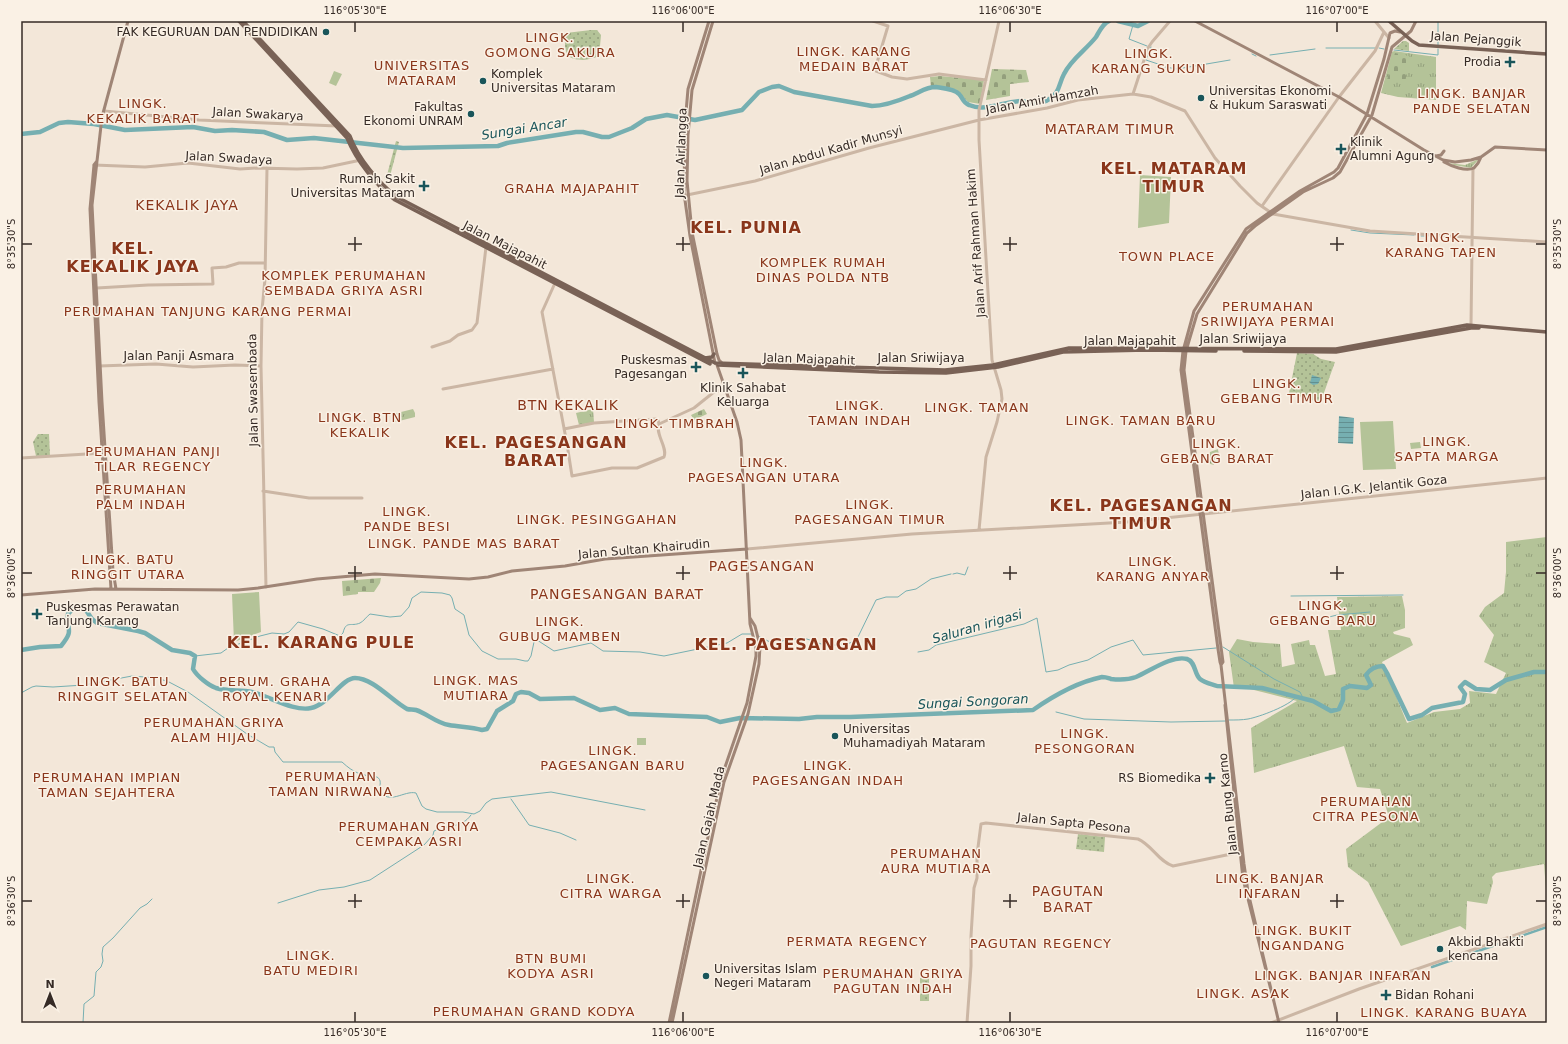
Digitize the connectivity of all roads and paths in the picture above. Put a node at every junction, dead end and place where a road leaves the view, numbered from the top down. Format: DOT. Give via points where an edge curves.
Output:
graph roads {
  1 [pos="128,21"];
  2 [pos="239,21"];
  3 [pos="243,21"];
  4 [pos="709,21"];
  5 [pos="713,21"];
  6 [pos="873,21"];
  7 [pos="999,21"];
  8 [pos="1170,21"];
  9 [pos="1195,21"];
  10 [pos="1375,21"];
  11 [pos="1389,21"];
  12 [pos="1416,21"];
  13 [pos="1384,32"];
  14 [pos="1400,32"];
  15 [pos="1405,36"];
  16 [pos="1389,38"];
  17 [pos="1547,54"];
  18 [pos="986,80"];
  19 [pos="1380,82"];
  20 [pos="300,85"];
  21 [pos="1133,94"];
  22 [pos="1339,97"];
  23 [pos="104,111"];
  24 [pos="688,111"];
  25 [pos="1369,115"];
  26 [pos="978,120"];
  27 [pos="335,126"];
  28 [pos="340,126"];
  29 [pos="348,137"];
  30 [pos="1547,150"];
  31 [pos="1444,151"];
  32 [pos="1436,156"];
  33 [pos="1481,156"];
  34 [pos="1440,159"];
  35 [pos="361,160"];
  36 [pos="96,165"];
  37 [pos="267,168"];
  38 [pos="1473,168"];
  39 [pos="686,195"];
  40 [pos="410,205"];
  41 [pos="1262,206"];
  42 [pos="1272,212"];
  43 [pos="1473,238"];
  44 [pos="1547,242"];
  45 [pos="486,247"];
  46 [pos="94,249"];
  47 [pos="265,264"];
  48 [pos="539,273"];
  49 [pos="555,282"];
  50 [pos="97,288"];
  51 [pos="615,312"];
  52 [pos="621,315"];
  53 [pos="1471,326"];
  54 [pos="1547,332"];
  55 [pos="432,347"];
  56 [pos="1185,350"];
  57 [pos="716,354"];
  58 [pos="704,358"];
  59 [pos="718,364"];
  60 [pos="99,366"];
  61 [pos="260,366"];
  62 [pos="993,366"];
  63 [pos="553,370"];
  64 [pos="443,389"];
  65 [pos="726,389"];
  66 [pos="660,424"];
  67 [pos="564,429"];
  68 [pos="104,453"];
  69 [pos="21,458"];
  70 [pos="1547,478"];
  71 [pos="263,491"];
  72 [pos="362,498"];
  73 [pos="1202,514"];
  74 [pos="979,530"];
  75 [pos="747,550"];
  76 [pos="266,587"];
  77 [pos="113,589"];
  78 [pos="21,595"];
  79 [pos="750,618"];
  80 [pos="754,667"];
  81 [pos="758,669"];
  82 [pos="726,771"];
  83 [pos="1240,852"];
  84 [pos="1252,911"];
  85 [pos="1547,924"];
  86 [pos="1277,1012"];
  87 [pos="671,1021"];
  88 [pos="1279,1022"];
  89 [pos="967,1023"];
  90 [pos="1271,1023"];
  1 -- 23 [label="main road"];
  2 -- 20 [label="main road, Jalan Majapahit"];
  3 -- 20 [label="main road, Jalan Majapahit"];
  4 -- 24 [label="main road, Jalan Airlangga" via="690,81"];
  5 -- 24 [label="main road, Jalan Airlangga" via="695,78"];
  6 -- 18 [label="street" via="888,26 876,66 878,73 907,79 939,74"];
  7 -- 18 [label="street, Jalan Arif Rahman Hakim"];
  8 -- 21 [label="street" via="1148,48"];
  9 -- 22 [label="main road"];
  10 -- 13 [label="street"];
  11 -- 14 [label="main road, Jalan Pejanggik"];
  12 -- 15 [label="main road"];
  13 -- 16 [label="street"];
  13 -- 22 [label="street" via="1375,51"];
  14 -- 15 [label="main road, Jalan Pejanggik"];
  14 -- 16 [label="main road" via="1392,32"];
  15 -- 17 [label="main road, Jalan Pejanggik" via="1419,45"];
  15 -- 19 [label="main road" via="1392,48"];
  16 -- 19 [label="main road"];
  18 -- 26 [label="street, Jalan Arif Rahman Hakim"];
  19 -- 25 [label="main road"];
  20 -- 27 [label="main road, Jalan Majapahit"];
  20 -- 28 [label="main road, Jalan Majapahit"];
  21 -- 26 [label="street, Jalan Amir Hamzah" via="1078,100"];
  21 -- 41 [label="street, Jalan Amir Hamzah" via="1151,97 1184,111 1215,158"];
  22 -- 25 [label="main road"];
  22 -- 41 [label="street"];
  23 -- 27 [label="street, Jalan Swakarya" via="205,121"];
  23 -- 36 [label="main road"];
  24 -- 39 [label="main road, Jalan Airlangga"];
  25 -- 32 [label="main road"];
  25 -- 42 [label="main road" via="1342,165 1322,181"];
  26 -- 39 [label="street, Jalan Abdul Kadir Munsyi" via="755,181"];
  26 -- 62 [label="street, Jalan Arif Rahman Hakim"];
  27 -- 28 [label="street, Jalan Swakarya"];
  27 -- 29 [label="main road, Jalan Majapahit"];
  28 -- 29 [label="main road, Jalan Majapahit"];
  29 -- 35 [label="main road, Jalan Majapahit"];
  30 -- 33 [label="main road" via="1495,147"];
  31 -- 32 [label="main road"];
  32 -- 34 [label="main road"];
  33 -- 34 [label="main road" via="1466,161 1450,162"];
  33 -- 38 [label="main road"];
  34 -- 38 [label="main road" via="1453,166"];
  35 -- 37 [label="street, Jalan Swadaya" via="323,168"];
  35 -- 40 [label="main road, Jalan Majapahit" via="388,190"];
  36 -- 37 [label="street, Jalan Swadaya" via="145,167 188,163 240,169"];
  36 -- 46 [label="main road" via="92,205"];
  37 -- 47 [label="street, Jalan Swasembada"];
  38 -- 43 [label="street"];
  39 -- 57 [label="main road, Jalan Airlangga"];
  40 -- 45 [label="main road, Jalan Majapahit"];
  40 -- 48 [label="main road, Jalan Majapahit"];
  41 -- 42 [label="street, Jalan Amir Hamzah"];
  42 -- 43 [label="street" via="1359,230"];
  42 -- 56 [label="main road" via="1250,225 1197,310"];
  43 -- 44 [label="street"];
  43 -- 53 [label="street"];
  45 -- 48 [label="main road, Jalan Majapahit"];
  45 -- 55 [label="street" via="477,323 472,330"];
  46 -- 50 [label="main road"];
  46 -- 60 [label="main road"];
  47 -- 50 [label="street" via="238,263 212,268 213,284"];
  47 -- 61 [label="street, Jalan Swasembada"];
  48 -- 49 [label="main road, Jalan Majapahit"];
  48 -- 51 [label="main road, Jalan Majapahit"];
  49 -- 51 [label="main road, Jalan Majapahit"];
  49 -- 63 [label="street" via="542,308"];
  50 -- 60 [label="main road"];
  51 -- 52 [label="main road, Jalan Majapahit"];
  52 -- 58 [label="main road, Jalan Majapahit"];
  52 -- 59 [label="main road, Jalan Majapahit" via="709,364"];
  53 -- 54 [label="main road"];
  53 -- 56 [label="main road, Jalan Sriwijaya" via="1331,352"];
  56 -- 62 [label="main road, Jalan Sriwijaya" via="1063,349"];
  56 -- 73 [label="main road" via="1187,402"];
  57 -- 58 [label="main road"];
  57 -- 59 [label="main road"];
  57 -- 59 [label="main road, Jalan Airlangga"];
  58 -- 59 [label="main road, Jalan Majapahit"];
  59 -- 62 [label="main road, Jalan Sriwijaya" via="944,370"];
  59 -- 65 [label="main road, Jalan Gajah Mada"];
  60 -- 61 [label="street, Jalan Panji Asmara"];
  60 -- 68 [label="main road"];
  61 -- 71 [label="street, Jalan Swasembada"];
  62 -- 74 [label="street, Jalan Arif Rahman Hakim" via="1001,390 1001,404 986,458"];
  63 -- 64 [label="street"];
  63 -- 67 [label="street"];
  65 -- 66 [label="street" via="714,392 694,408"];
  65 -- 75 [label="main road, Jalan Gajah Mada" via="741,440"];
  66 -- 67 [label="street" via="658,420 608,421"];
  66 -- 67 [label="street" via="658,432 665,453 662,458 637,468 612,468 572,476"];
  68 -- 69 [label="street"];
  68 -- 77 [label="main road"];
  70 -- 73 [label="street, Jalan I.G.K. Jelantik Goza"];
  71 -- 72 [label="street" via="309,498"];
  71 -- 76 [label="street, Jalan Swasembada"];
  73 -- 74 [label="street, Jalan I.G.K. Jelantik Goza" via="1098,524"];
  73 -- 83 [label="main road" via="1222,662"];
  74 -- 75 [label="street, Jalan I.G.K. Jelantik Goza"];
  75 -- 76 [label="main road, Jalan Sultan Khairudin" via="617,558 565,566 512,570 469,579 375,574"];
  75 -- 79 [label="main road, Jalan Gajah Mada"];
  76 -- 77 [label="main road, Jalan Sultan Khairudin" via="238,590"];
  77 -- 78 [label="main road, Jalan Sultan Khairudin"];
  79 -- 80 [label="main road, Jalan Gajah Mada" via="750,630 756,648"];
  79 -- 81 [label="main road, Jalan Gajah Mada" via="755,626 760,652"];
  80 -- 81 [label="main road"];
  80 -- 82 [label="main road, Jalan Gajah Mada" via="747,703"];
  81 -- 82 [label="main road, Jalan Gajah Mada" via="748,714"];
  82 -- 87 [label="main road, Jalan Gajah Mada"];
  83 -- 84 [label="main road" via="1243,879"];
  83 -- 89 [label="street, Jalan Sapta Pesona" via="1173,866 1166,864 1138,839 984,823 981,825 974,889"];
  84 -- 86 [label="main road"];
  84 -- 86 [label="main road"];
  85 -- 88 [label="street" via="1359,989"];
  86 -- 88 [label="main road"];
  88 -- 90 [label="street"];
}
